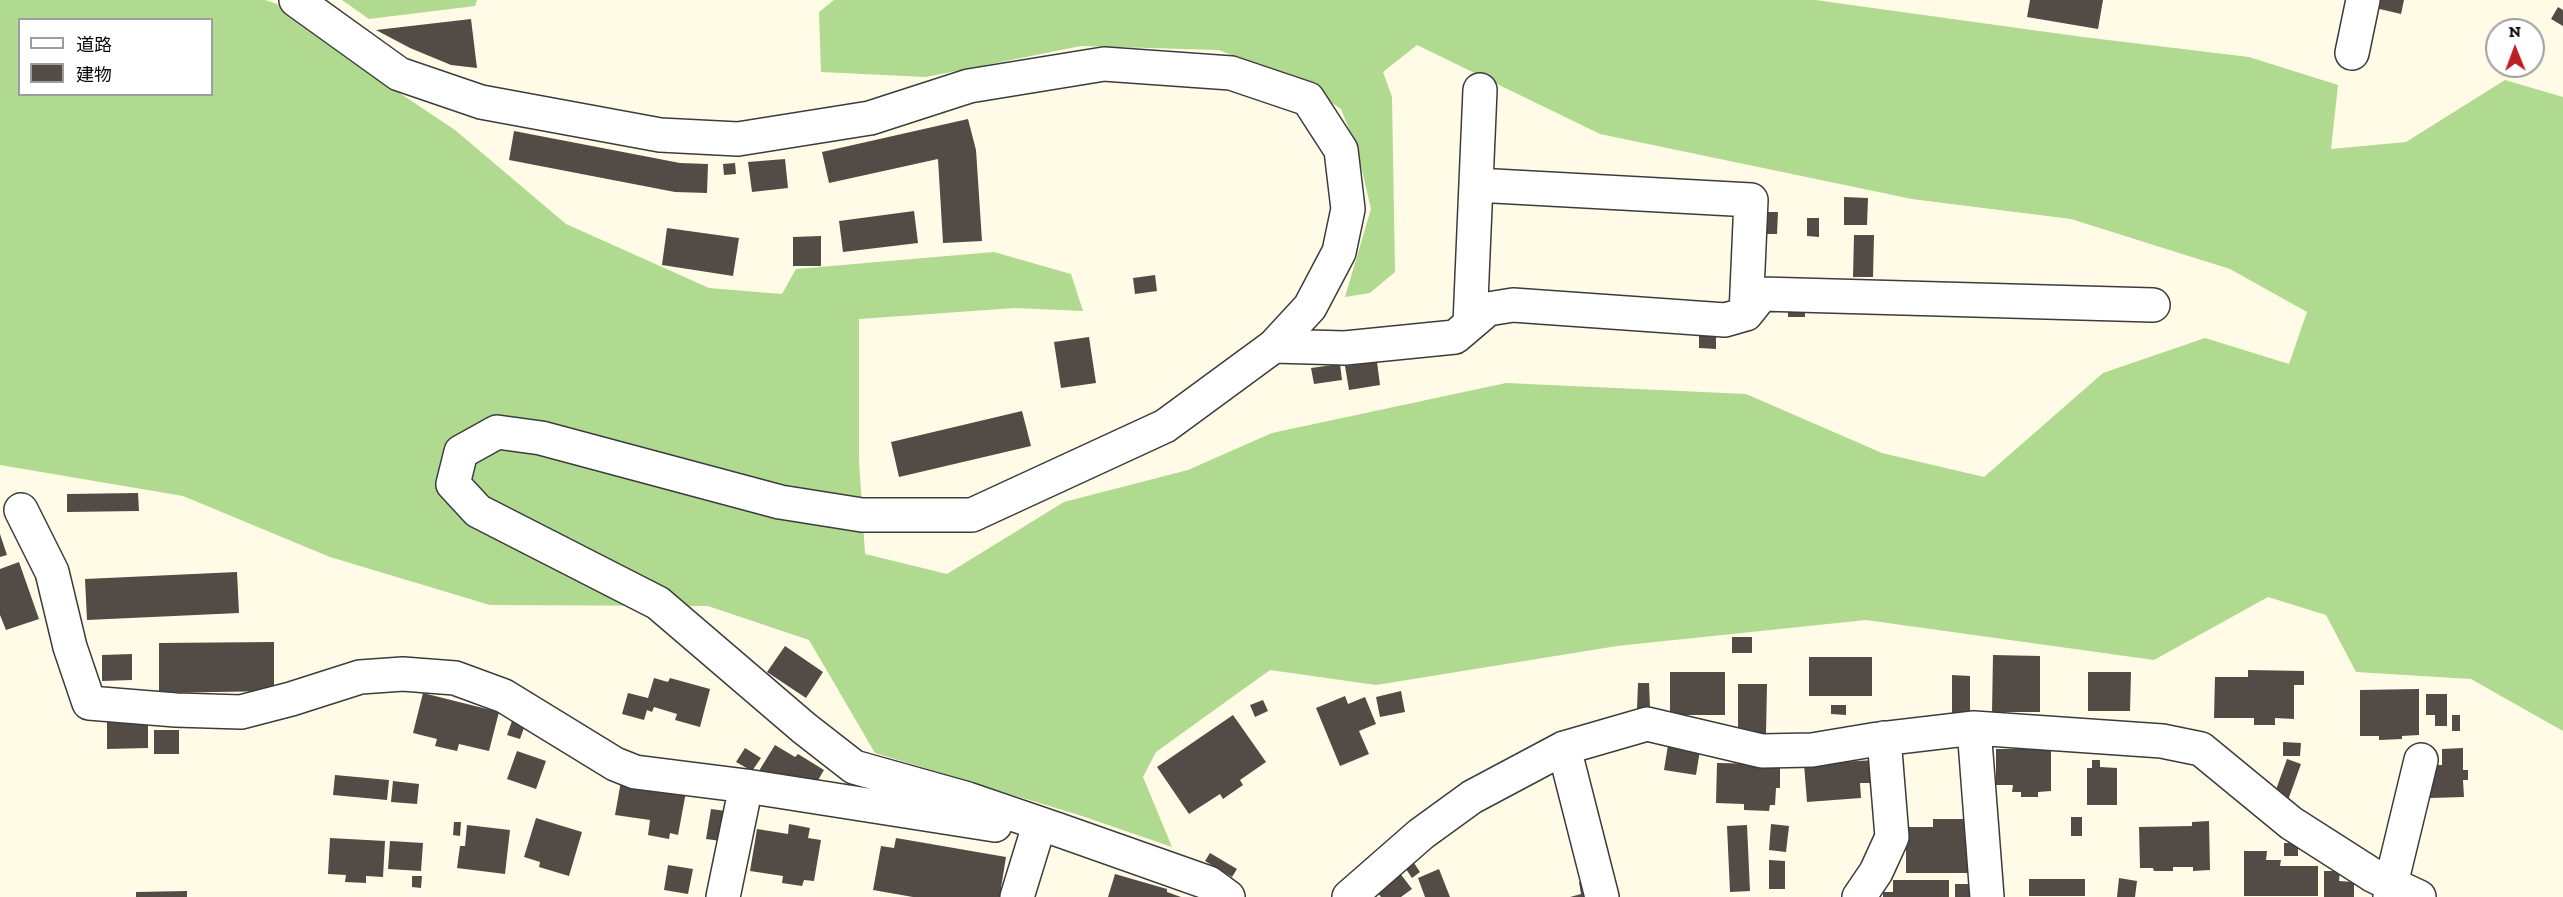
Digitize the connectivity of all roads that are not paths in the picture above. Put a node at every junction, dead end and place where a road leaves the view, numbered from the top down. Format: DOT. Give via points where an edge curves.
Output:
graph roads {
  1 [pos="296,0"];
  2 [pos="2362,0"];
  3 [pos="2352,53"];
  4 [pos="1480,90"];
  5 [pos="1476,185"];
  6 [pos="2153,305"];
  7 [pos="1746,314"];
  8 [pos="1470,324"];
  9 [pos="1274,346"];
  10 [pos="21,510"];
  11 [pos="1974,728"];
  12 [pos="1884,738"];
  13 [pos="1564,748"];
  14 [pos="2421,760"];
  15 [pos="746,786"];
  16 [pos="1046,830"];
  17 [pos="2400,893"];
  18 [pos="723,897"];
  19 [pos="1017,897"];
  20 [pos="1228,897"];
  21 [pos="1349,897"];
  22 [pos="1602,897"];
  23 [pos="1859,897"];
  24 [pos="1987,897"];
  1 -- 9 [label="street" via="399,74 481,102 660,135 738,139 859,120 969,86 1104,64 1231,73 1308,99 1341,150 1348,209 1339,252 1310,307"];
  2 -- 3 [label="street"];
  4 -- 5 [label="street"];
  5 -- 7 [label="street" via="1751,200"];
  5 -- 8 [label="street"];
  6 -- 7 [label="street" via="1762,294"];
  7 -- 8 [label="street" via="1725,320 1513,305 1488,309"];
  8 -- 9 [label="street" via="1455,337 1345,348"];
  9 -- 16 [label="street" via="1165,426 972,515 862,515 780,502 541,438 497,432 461,452 453,484 478,511 658,603 854,767 968,800"];
  10 -- 15 [label="street" via="52,572 70,647 89,703 241,712 360,677 403,674 455,678 504,696 615,764 635,772"];
  11 -- 12 [label="street"];
  11 -- 17 [label="street" via="2162,741 2201,749 2291,823"];
  11 -- 24 [label="street"];
  12 -- 13 [label="street" via="1812,750 1762,751 1647,724"];
  12 -- 23 [label="street" via="1892,837"];
  13 -- 21 [label="street" via="1472,797 1421,834"];
  13 -- 22 [label="street"];
  14 -- 17 [label="street"];
  15 -- 16 [label="street"];
  15 -- 18 [label="street"];
  16 -- 19 [label="street"];
  16 -- 20 [label="street" via="1209,883"];
}
